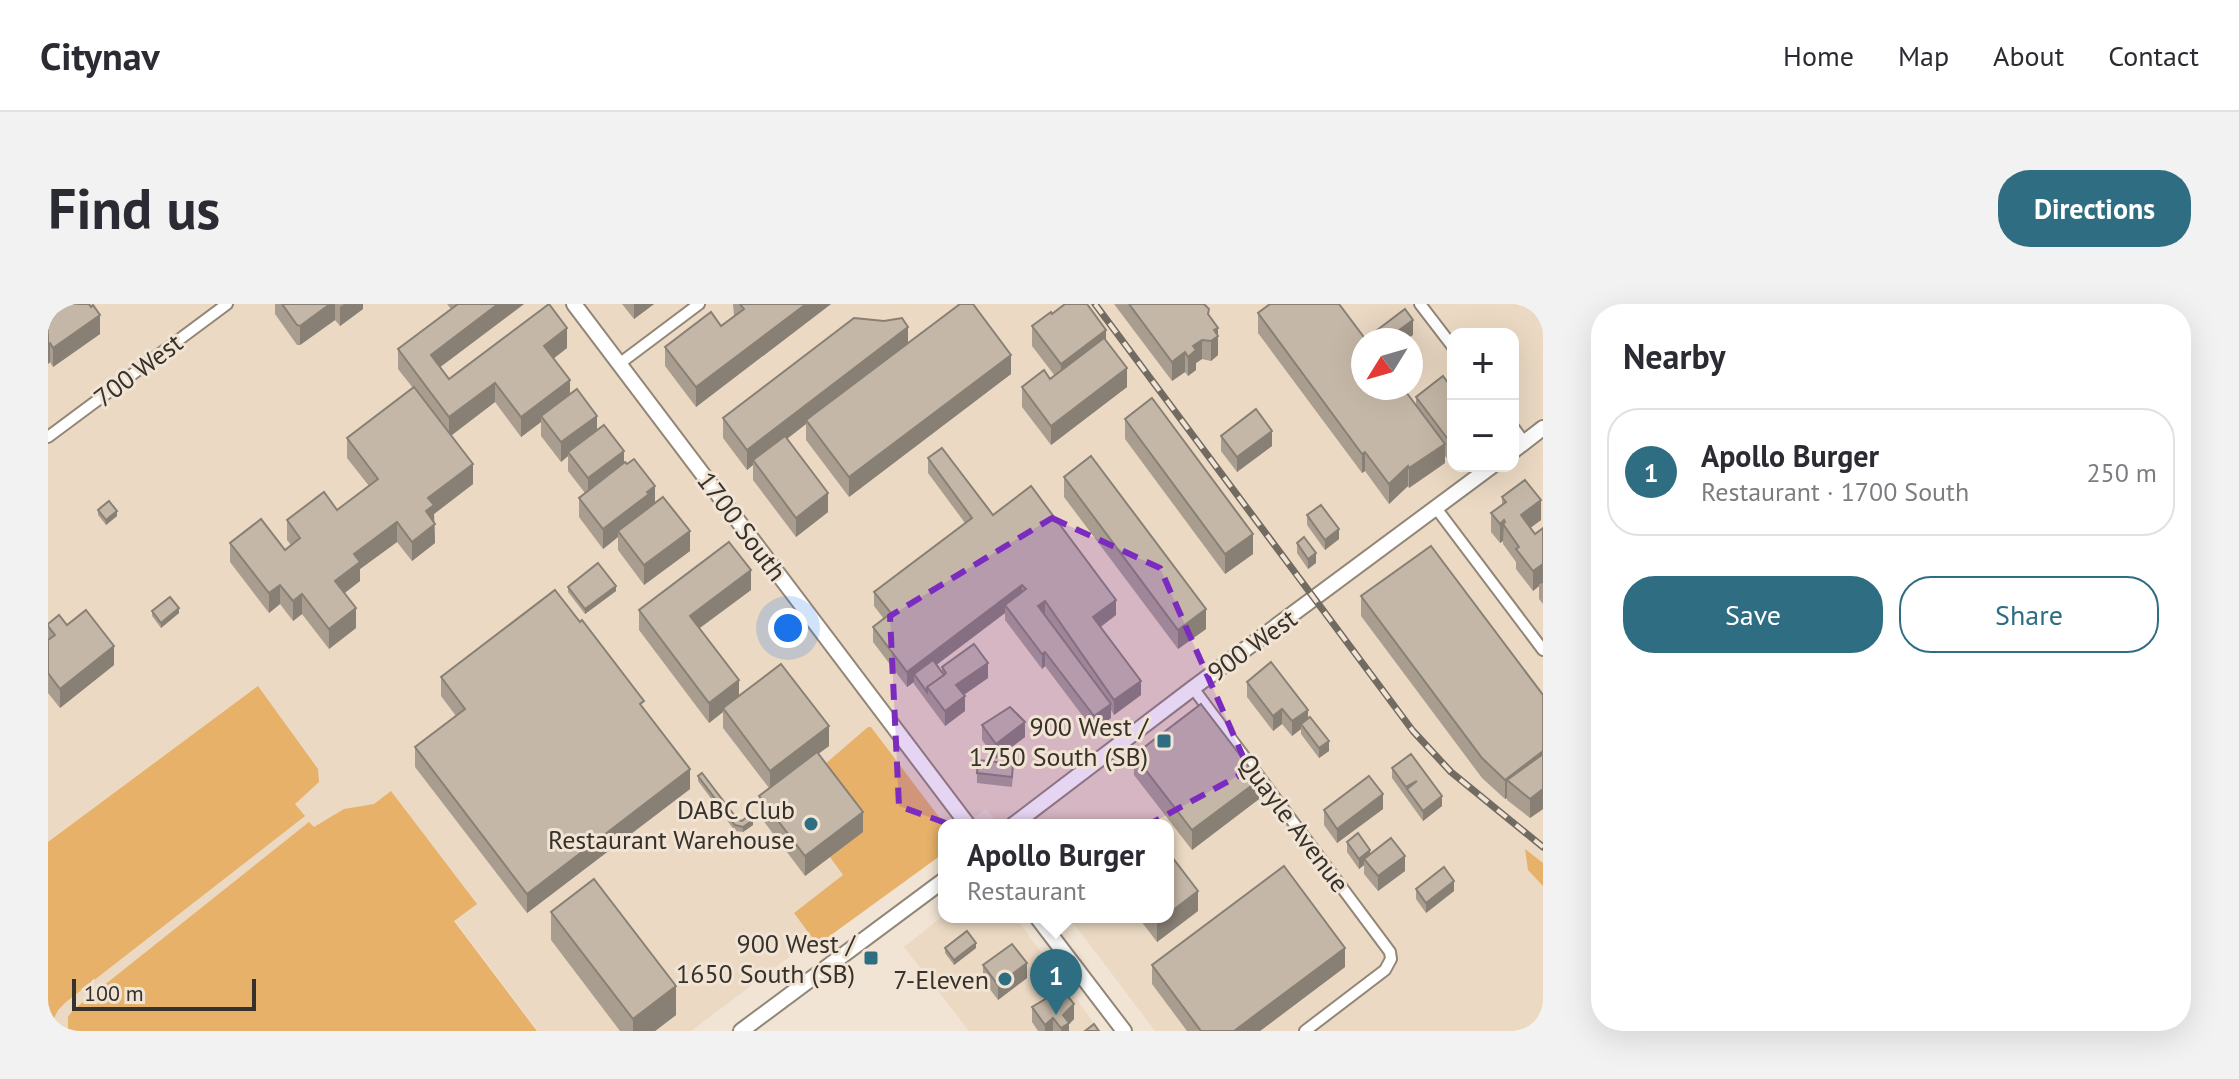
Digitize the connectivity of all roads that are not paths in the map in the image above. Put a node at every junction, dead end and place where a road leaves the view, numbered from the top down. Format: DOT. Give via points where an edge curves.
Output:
graph roads {
  1 [pos="227,304"];
  2 [pos="574,304"];
  3 [pos="699,304"];
  4 [pos="1420,304"];
  5 [pos="1447,339"];
  6 [pos="619,364"];
  7 [pos="1543,428"];
  8 [pos="48,437"];
  9 [pos="1519,447"];
  10 [pos="1484,472"];
  11 [pos="1436,508"];
  12 [pos="1543,650"];
  13 [pos="1193,688"];
  14 [pos="963,819"];
  15 [pos="1021,819"];
  16 [pos="938,884"];
  17 [pos="1042,923"];
  18 [pos="741,1031"];
  19 [pos="1124,1031"];
  20 [pos="1305,1031"];
  1 -- 8 [label="street, 700 West"];
  2 -- 6 [label="main road, 1700 South"];
  3 -- 6 [label="street"];
  4 -- 5 [label="street"];
  6 -- 14 [label="main road, 1700 South"];
  7 -- 9 [label="main road"];
  10 -- 11 [label="main road, 900 West"];
  11 -- 12 [label="street"];
  11 -- 13 [label="main road, 900 West"];
  13 -- 15 [label="main road, 900 West"];
  13 -- 20 [label="street, Quayle Avenue" via="1386,945 1391,959 1385,970"];
  16 -- 18 [label="main road"];
  17 -- 19 [label="main road"];
}
